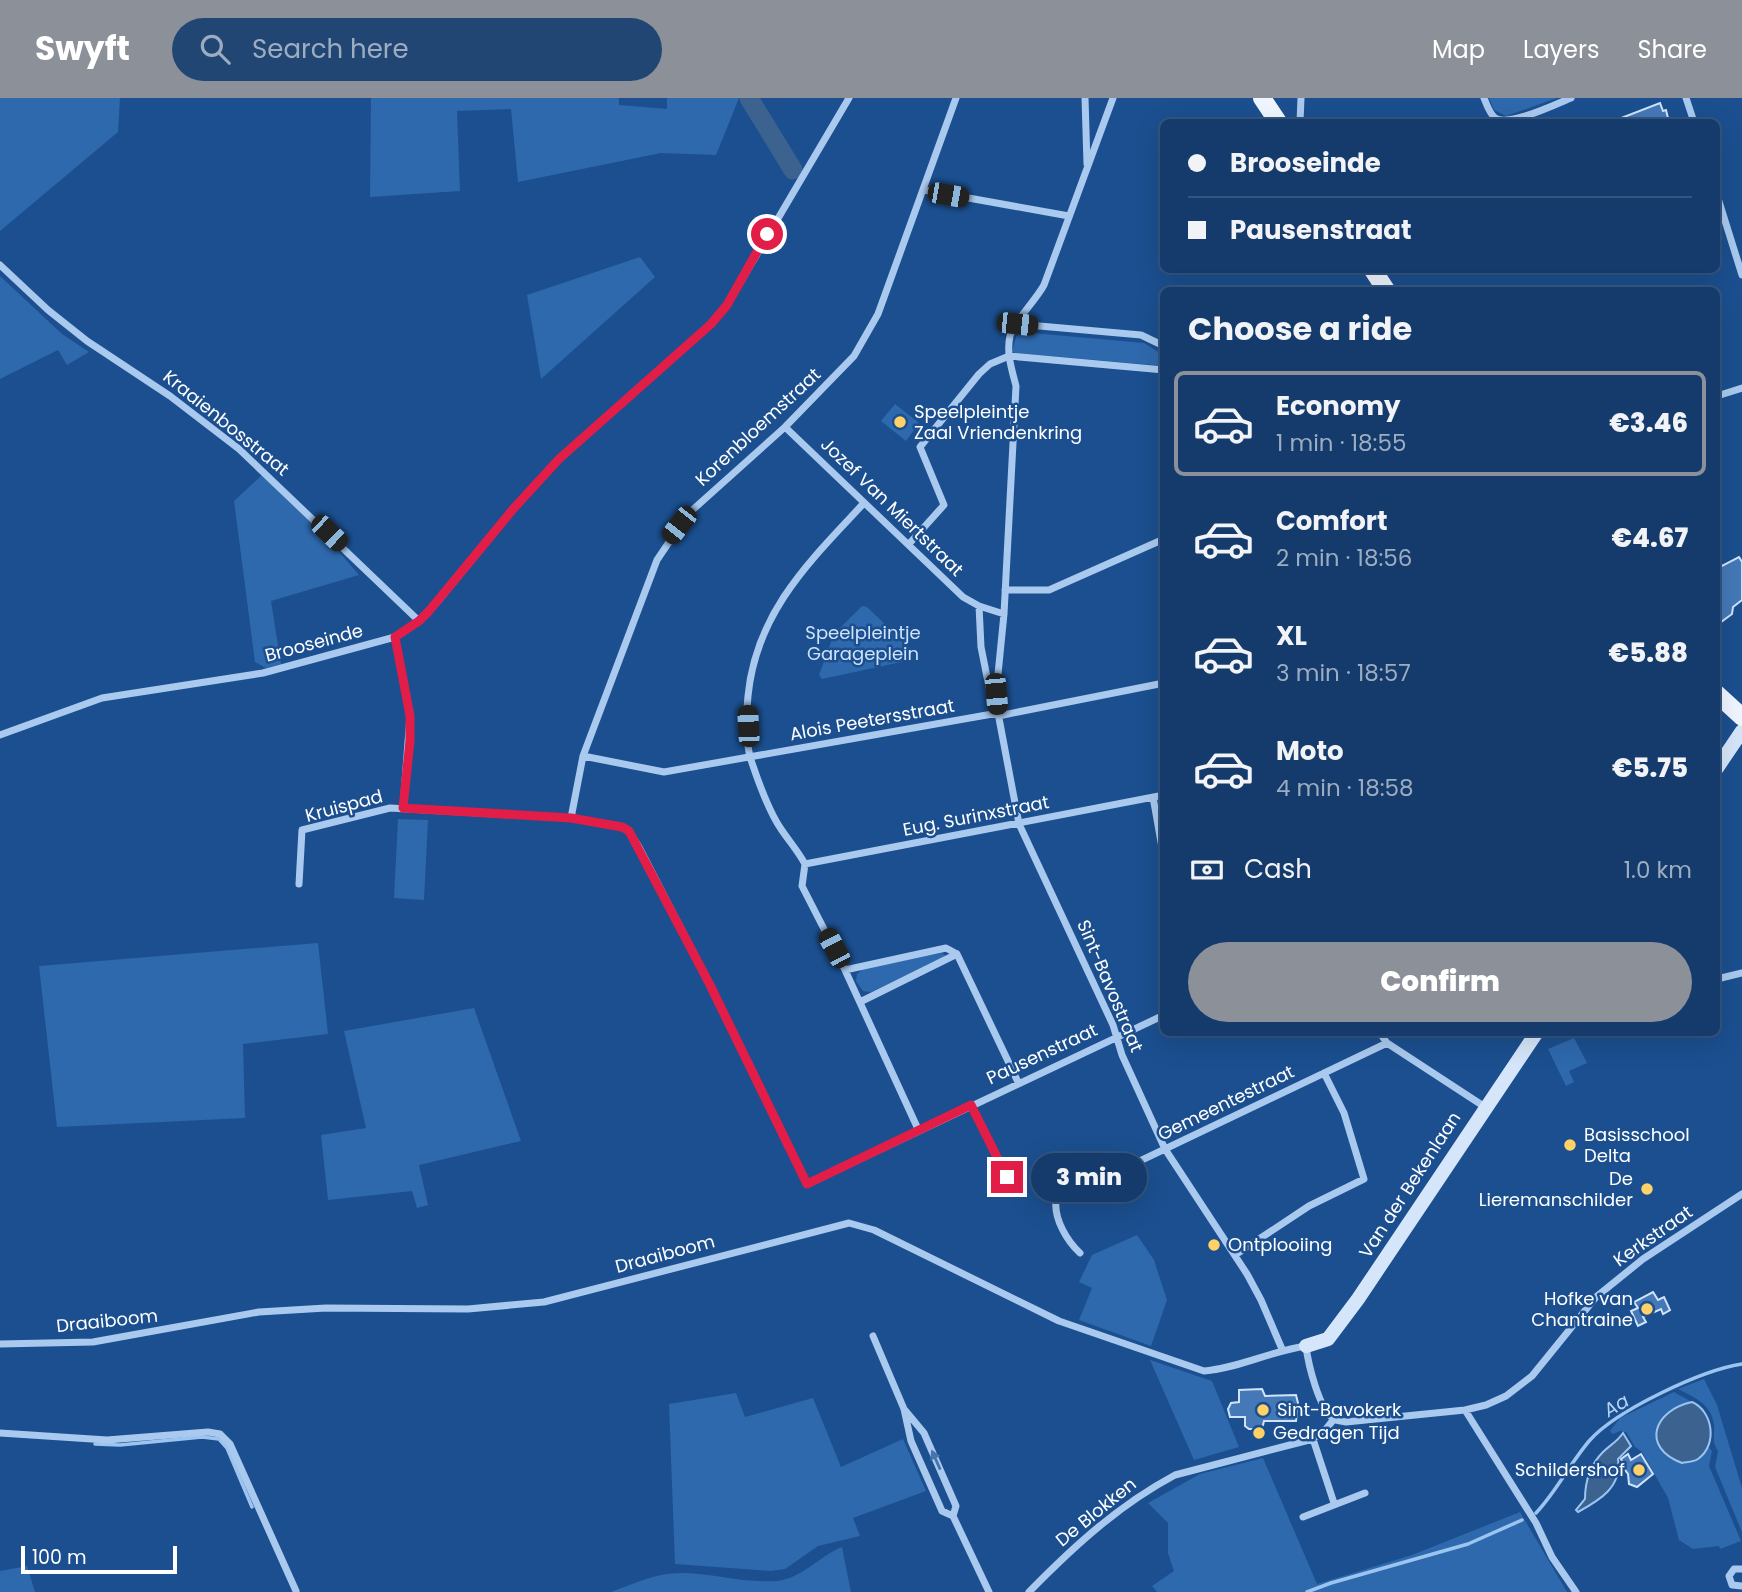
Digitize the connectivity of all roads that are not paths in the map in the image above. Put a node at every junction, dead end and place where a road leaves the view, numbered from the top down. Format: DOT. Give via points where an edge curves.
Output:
graph roads {
  1 [pos="849,98"];
  2 [pos="956,98"];
  3 [pos="1085,98"];
  4 [pos="1113,98"];
  5 [pos="1262,98"];
  6 [pos="1301,98"];
  7 [pos="1484,98"];
  8 [pos="1572,98"];
  9 [pos="1686,98"];
  10 [pos="1276,119"];
  11 [pos="1300,119"];
  12 [pos="1502,119"];
  13 [pos="1511,119"];
  14 [pos="1693,119"];
  15 [pos="1087,168"];
  16 [pos="924,190"];
  17 [pos="1720,205"];
  18 [pos="1069,216"];
  19 [pos="0,265"];
  20 [pos="1742,275"];
  21 [pos="1017,324"];
  22 [pos="1160,344"];
  23 [pos="1009,356"];
  24 [pos="1160,370"];
  25 [pos="1742,388"];
  26 [pos="1720,395"];
  27 [pos="785,427"];
  28 [pos="864,503"];
  29 [pos="1160,541"];
  30 [pos="909,544"];
  31 [pos="1005,590"];
  32 [pos="979,606"];
  33 [pos="1004,614"];
  34 [pos="419,621"];
  35 [pos="395,637"];
  36 [pos="1160,684"];
  37 [pos="989,687"];
  38 [pos="1720,697"];
  39 [pos="998,713"];
  40 [pos="1742,718"];
  41 [pos="1742,731"];
  42 [pos="0,735"];
  43 [pos="583,756"];
  44 [pos="751,758"];
  45 [pos="1720,764"];
  46 [pos="1160,796"];
  47 [pos="1153,797"];
  48 [pos="403,808"];
  49 [pos="571,818"];
  50 [pos="1019,824"];
  51 [pos="1160,836"];
  52 [pos="805,864"];
  53 [pos="299,884"];
  54 [pos="957,954"];
  55 [pos="845,970"];
  56 [pos="1742,973"];
  57 [pos="1720,978"];
  58 [pos="860,1002"];
  59 [pos="1160,1017"];
  60 [pos="1382,1036"];
  61 [pos="1534,1036"];
  62 [pos="1116,1038"];
  63 [pos="1387,1043"];
  64 [pos="1324,1073"];
  65 [pos="1018,1082"];
  66 [pos="971,1105"];
  67 [pos="1485,1108"];
  68 [pos="918,1129"];
  69 [pos="1165,1149"];
  70 [pos="807,1184"];
  71 [pos="1006,1189"];
  72 [pos="1742,1194"];
  73 [pos="1080,1253"];
  74 [pos="1235,1255"];
  75 [pos="873,1336"];
  76 [pos="0,1344"];
  77 [pos="1306,1346"];
  78 [pos="1282,1349"];
  79 [pos="904,1409"];
  80 [pos="1465,1410"];
  81 [pos="1334,1419"];
  82 [pos="0,1433"];
  83 [pos="1313,1439"];
  84 [pos="1365,1493"];
  85 [pos="1334,1503"];
  86 [pos="953,1516"];
  87 [pos="1303,1517"];
  88 [pos="1742,1569"];
  89 [pos="1742,1587"];
  90 [pos="296,1591"];
  91 [pos="989,1592"];
  92 [pos="1029,1592"];
  93 [pos="1576,1592"];
  1 -- 34 [label="street, Brooseinde" via="719,314 559,459"];
  2 -- 16 [label="street, Korenbloemstraat"];
  3 -- 15 [label="street"];
  4 -- 15 [label="street"];
  5 -- 10 [label="main road"];
  6 -- 11 [label="street"];
  7 -- 12 [label="street" via="1496,118"];
  8 -- 13 [label="street"];
  9 -- 14 [label="street"];
  15 -- 18 [label="street"];
  16 -- 18 [label="street"];
  16 -- 27 [label="street, Korenbloemstraat" via="868,335 854,356"];
  17 -- 20 [label="street"];
  18 -- 21 [label="street" via="1044,285"];
  19 -- 34 [label="street, Kraaienbosstraat" via="87,341 239,449"];
  21 -- 22 [label="street" via="1141,335"];
  21 -- 23 [label="street" via="1010,335"];
  23 -- 24 [label="street"];
  23 -- 30 [label="street" via="979,374 920,447 944,506"];
  23 -- 31 [label="street, Sint-Bavostraat" via="1016,386"];
  25 -- 26 [label="street"];
  27 -- 28 [label="street, Jozef Van Miertstraat"];
  27 -- 43 [label="street, Korenbloemstraat" via="688,513 670,537 625,638"];
  28 -- 30 [label="street, Jozef Van Miertstraat"];
  28 -- 44 [label="street" via="791,585 766,624 749,688"];
  29 -- 31 [label="street" via="1049,590"];
  30 -- 32 [label="street, Jozef Van Miertstraat" via="963,597"];
  31 -- 33 [label="street, Sint-Bavostraat"];
  32 -- 33 [label="street, Jozef Van Miertstraat"];
  32 -- 37 [label="street"];
  33 -- 39 [label="street, Sint-Bavostraat"];
  34 -- 35 [label="street, Brooseinde"];
  35 -- 42 [label="street, Brooseinde" via="263,673 102,698"];
  35 -- 48 [label="street, Kruispad" via="410,716"];
  36 -- 39 [label="street, Alois Peetersstraat"];
  38 -- 40 [label="main road"];
  39 -- 44 [label="street, Alois Peetersstraat"];
  39 -- 50 [label="street, Sint-Bavostraat"];
  41 -- 45 [label="street"];
  43 -- 44 [label="street, Alois Peetersstraat" via="664,772"];
  43 -- 49 [label="street, Korenbloemstraat"];
  44 -- 52 [label="street" via="780,828"];
  46 -- 47 [label="street, Eug. Surinxstraat"];
  47 -- 50 [label="street, Eug. Surinxstraat"];
  47 -- 51 [label="street"];
  48 -- 49 [label="street, Kruispad"];
  48 -- 53 [label="street, Kruispad" via="302,830"];
  49 -- 70 [label="street, Kruispad" via="629,831"];
  50 -- 52 [label="street, Eug. Surinxstraat"];
  50 -- 62 [label="street, Sint-Bavostraat"];
  52 -- 55 [label="street" via="802,886"];
  54 -- 55 [label="street" via="946,948"];
  54 -- 58 [label="street"];
  54 -- 65 [label="street"];
  55 -- 58 [label="street"];
  56 -- 57 [label="street"];
  58 -- 68 [label="street"];
  59 -- 62 [label="street, Pausenstraat"];
  60 -- 63 [label="street"];
  61 -- 67 [label="street, Van der Bekenlaan"];
  62 -- 65 [label="street, Pausenstraat"];
  62 -- 69 [label="street, Sint-Bavostraat"];
  63 -- 64 [label="street, Gemeentestraat"];
  63 -- 67 [label="street"];
  64 -- 69 [label="street, Gemeentestraat"];
  64 -- 74 [label="street" via="1344,1113 1364,1179 1309,1206"];
  65 -- 66 [label="street, Pausenstraat"];
  66 -- 68 [label="street, Pausenstraat"];
  66 -- 71 [label="street" via="1007,1177"];
  67 -- 77 [label="street, Van der Bekenlaan" via="1328,1339"];
  68 -- 70 [label="street, Pausenstraat"];
  69 -- 73 [label="street, Gemeentestraat" via="1056,1201 1070,1244"];
  69 -- 74 [label="street, Sint-Bavostraat"];
  72 -- 80 [label="street, Kerkstraat" via="1643,1259 1596,1297 1520,1387"];
  74 -- 78 [label="street, Sint-Bavostraat"];
  75 -- 79 [label="street"];
  76 -- 78 [label="street, Draaiboom" via="93,1342 259,1312 468,1309 544,1302 849,1223 874,1230 1059,1321 1204,1371"];
  77 -- 78 [label="street, Draaiboom"];
  77 -- 81 [label="street" via="1309,1367"];
  86 -- 79 [label="street, one-way" via="956,1506 924,1433"];
  79 -- 86 [label="street" via="911,1441 942,1511"];
  80 -- 81 [label="street, Kerkstraat" via="1346,1422"];
  80 -- 93 [label="street"];
  81 -- 83 [label="street"];
  82 -- 90 [label="street" via="107,1440 220,1434 230,1444"];
  83 -- 85 [label="street"];
  83 -- 92 [label="street, De Blokken" via="1175,1475 1122,1507"];
  84 -- 85 [label="street"];
  85 -- 87 [label="street"];
  86 -- 91 [label="street"];
  88 -- 89 [label="street" via="1734,1569 1728,1576 1732,1585"];
}
